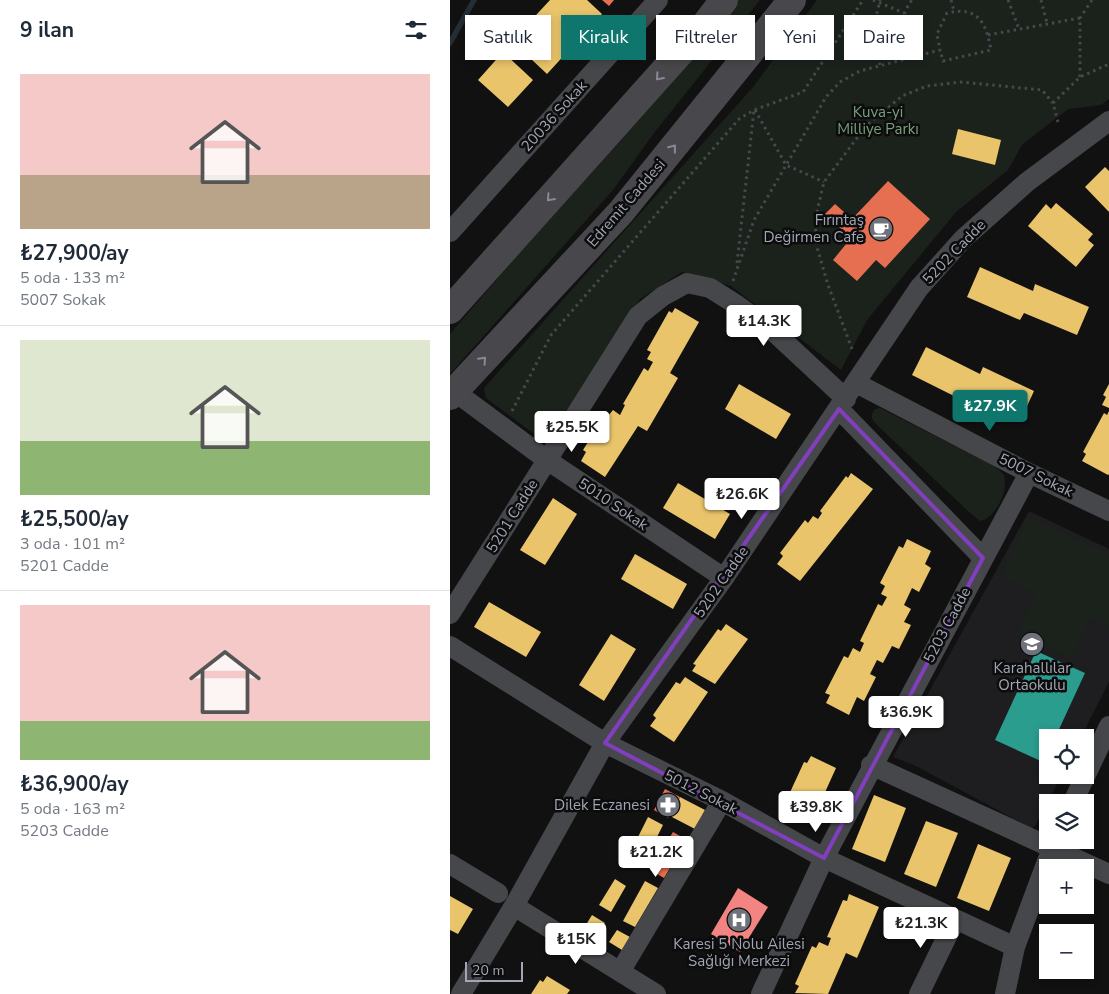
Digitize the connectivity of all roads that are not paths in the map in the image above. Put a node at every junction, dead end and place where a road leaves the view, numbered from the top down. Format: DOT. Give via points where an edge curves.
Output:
graph roads {
  1 [pos="658,0"];
  2 [pos="724,0"];
  3 [pos="792,0"];
  4 [pos="1109,120"];
  5 [pos="450,232"];
  6 [pos="450,310"];
  7 [pos="452,394"];
  8 [pos="847,397"];
  9 [pos="547,460"];
  10 [pos="1030,473"];
  11 [pos="1109,511"];
  12 [pos="983,558"];
  13 [pos="724,578"];
  14 [pos="450,614"];
  15 [pos="450,646"];
  16 [pos="1109,726"];
  17 [pos="605,743"];
  18 [pos="871,766"];
  19 [pos="1076,794"];
  20 [pos="722,801"];
  21 [pos="1039,838"];
  22 [pos="1051,849"];
  23 [pos="1062,849"];
  24 [pos="824,858"];
  25 [pos="450,864"];
  26 [pos="1109,874"];
  27 [pos="498,893"];
  28 [pos="514,906"];
  29 [pos="955,920"];
  30 [pos="1016,947"];
  31 [pos="620,972"];
  32 [pos="461,994"];
  33 [pos="656,994"];
  34 [pos="761,994"];
  35 [pos="919,994"];
  36 [pos="1005,994"];
  1 -- 5 [label="street, 20036 Sokak"];
  2 -- 6 [label="highway, one-way"];
  7 -- 3 [label="highway, Edremit Caddesi, one-way" via="621,212"];
  4 -- 8 [label="street, 5202 Cadde" via="1027,182 963,239 919,288"];
  7 -- 9 [label="street, 5010 Sokak"];
  8 -- 9 [label="street, 5201 Cadde" via="774,332 737,305 710,288 687,283 663,296 638,316"];
  8 -- 10 [label="street, 5007 Sokak"];
  8 -- 12 [label="street"];
  8 -- 13 [label="street, 5202 Cadde"];
  9 -- 13 [label="street, 5010 Sokak"];
  9 -- 14 [label="street, 5201 Cadde"];
  10 -- 11 [label="street, 5007 Sokak"];
  10 -- 12 [label="street, 5203 Cadde"];
  12 -- 18 [label="street, 5203 Cadde"];
  13 -- 17 [label="street, 5202 Cadde"];
  15 -- 17 [label="street, 5012 Sokak"];
  16 -- 19 [label="street"];
  17 -- 20 [label="street, 5012 Sokak"];
  17 -- 28 [label="street, 5202 Cadde"];
  18 -- 21 [label="street"];
  18 -- 24 [label="street, 5203 Cadde"];
  20 -- 24 [label="street, 5012 Sokak"];
  20 -- 31 [label="street"];
  22 -- 30 [label="street"];
  23 -- 26 [label="street"];
  24 -- 29 [label="street, 5012 Sokak"];
  24 -- 34 [label="street, 5203 Cadde"];
  25 -- 27 [label="street"];
  28 -- 31 [label="street"];
  28 -- 32 [label="street, 5202 Cadde"];
  29 -- 30 [label="street, 5012 Sokak"];
  29 -- 35 [label="street"];
  30 -- 36 [label="street"];
  31 -- 33 [label="street"];
}
